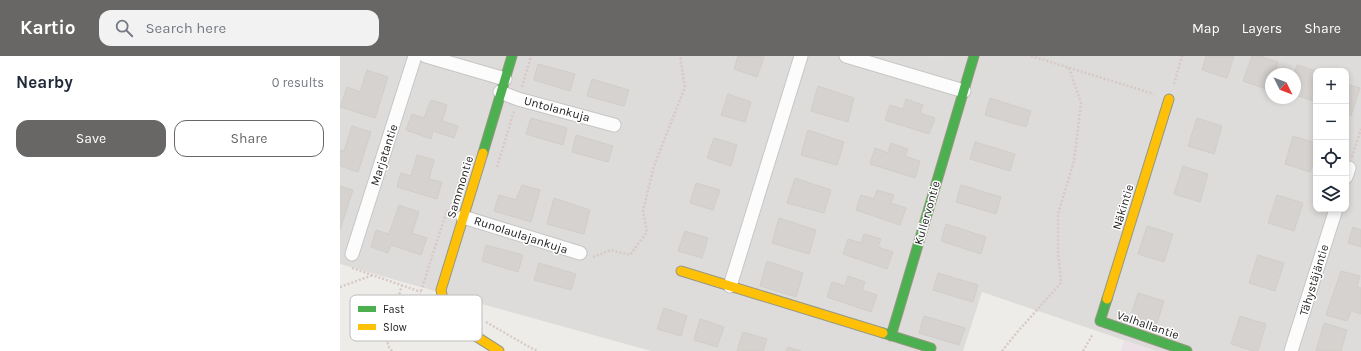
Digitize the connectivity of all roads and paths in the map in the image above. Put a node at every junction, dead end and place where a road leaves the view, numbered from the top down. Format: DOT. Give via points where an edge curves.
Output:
graph roads {
  1 [pos="415,56"];
  2 [pos="426,56"];
  3 [pos="512,56"];
  4 [pos="680,56"];
  5 [pos="801,56"];
  6 [pos="846,56"];
  7 [pos="974,56"];
  8 [pos="1032,56"];
  9 [pos="1182,56"];
  10 [pos="1069,68"];
  11 [pos="504,79"];
  12 [pos="964,91"];
  13 [pos="500,92"];
  14 [pos="1169,99"];
  15 [pos="614,125"];
  16 [pos="1361,129"];
  17 [pos="1357,141"];
  18 [pos="1361,142"];
  19 [pos="1349,166"];
  20 [pos="1335,212"];
  21 [pos="463,217"];
  22 [pos="580,253"];
  23 [pos="352,254"];
  24 [pos="350,267"];
  25 [pos="681,271"];
  26 [pos="373,275"];
  27 [pos="402,285"];
  28 [pos="730,286"];
  29 [pos="340,287"];
  30 [pos="399,295"];
  31 [pos="431,295"];
  32 [pos="442,295"];
  33 [pos="1100,321"];
  34 [pos="891,336"];
  35 [pos="482,340"];
  36 [pos="388,341"];
  37 [pos="931,348"];
  38 [pos="392,351"];
  39 [pos="499,351"];
  40 [pos="1002,351"];
  41 [pos="1187,351"];
  42 [pos="1292,351"];
  1 -- 23 [label="street, Marjatantie"];
  2 -- 11 [label="street"];
  3 -- 11 [label="street, Sammontie"];
  4 -- 22 [label="path" via="685,87 652,174 643,211 647,232 630,255 611,250 590,258"];
  5 -- 28 [label="street"];
  6 -- 12 [label="street"];
  7 -- 12 [label="street, Kullervontie"];
  8 -- 10 [label="path"];
  9 -- 14 [label="path"];
  10 -- 14 [label="path"];
  10 -- 40 [label="path" via="1081,102 1074,161 1058,214 1061,283"];
  11 -- 13 [label="street, Sammontie"];
  12 -- 34 [label="street, Kullervontie"];
  13 -- 15 [label="street, Untolankuja"];
  13 -- 21 [label="street, Sammontie"];
  14 -- 33 [label="street, Näkintie"];
  16 -- 17 [label="path"];
  17 -- 18 [label="path"];
  17 -- 19 [label="path"];
  20 -- 42 [label="street, Tähystäjäntie"];
  21 -- 22 [label="street, Runolaulajankuja"];
  21 -- 32 [label="street, Sammontie" via="441,290"];
  24 -- 26 [label="path"];
  25 -- 28 [label="street"];
  26 -- 27 [label="path"];
  26 -- 29 [label="path"];
  27 -- 30 [label="path"];
  27 -- 31 [label="path"];
  28 -- 34 [label="street"];
  33 -- 41 [label="street, Valhallantie"];
  34 -- 37 [label="street"];
  35 -- 39 [label="street"];
  36 -- 38 [label="path"];
}
